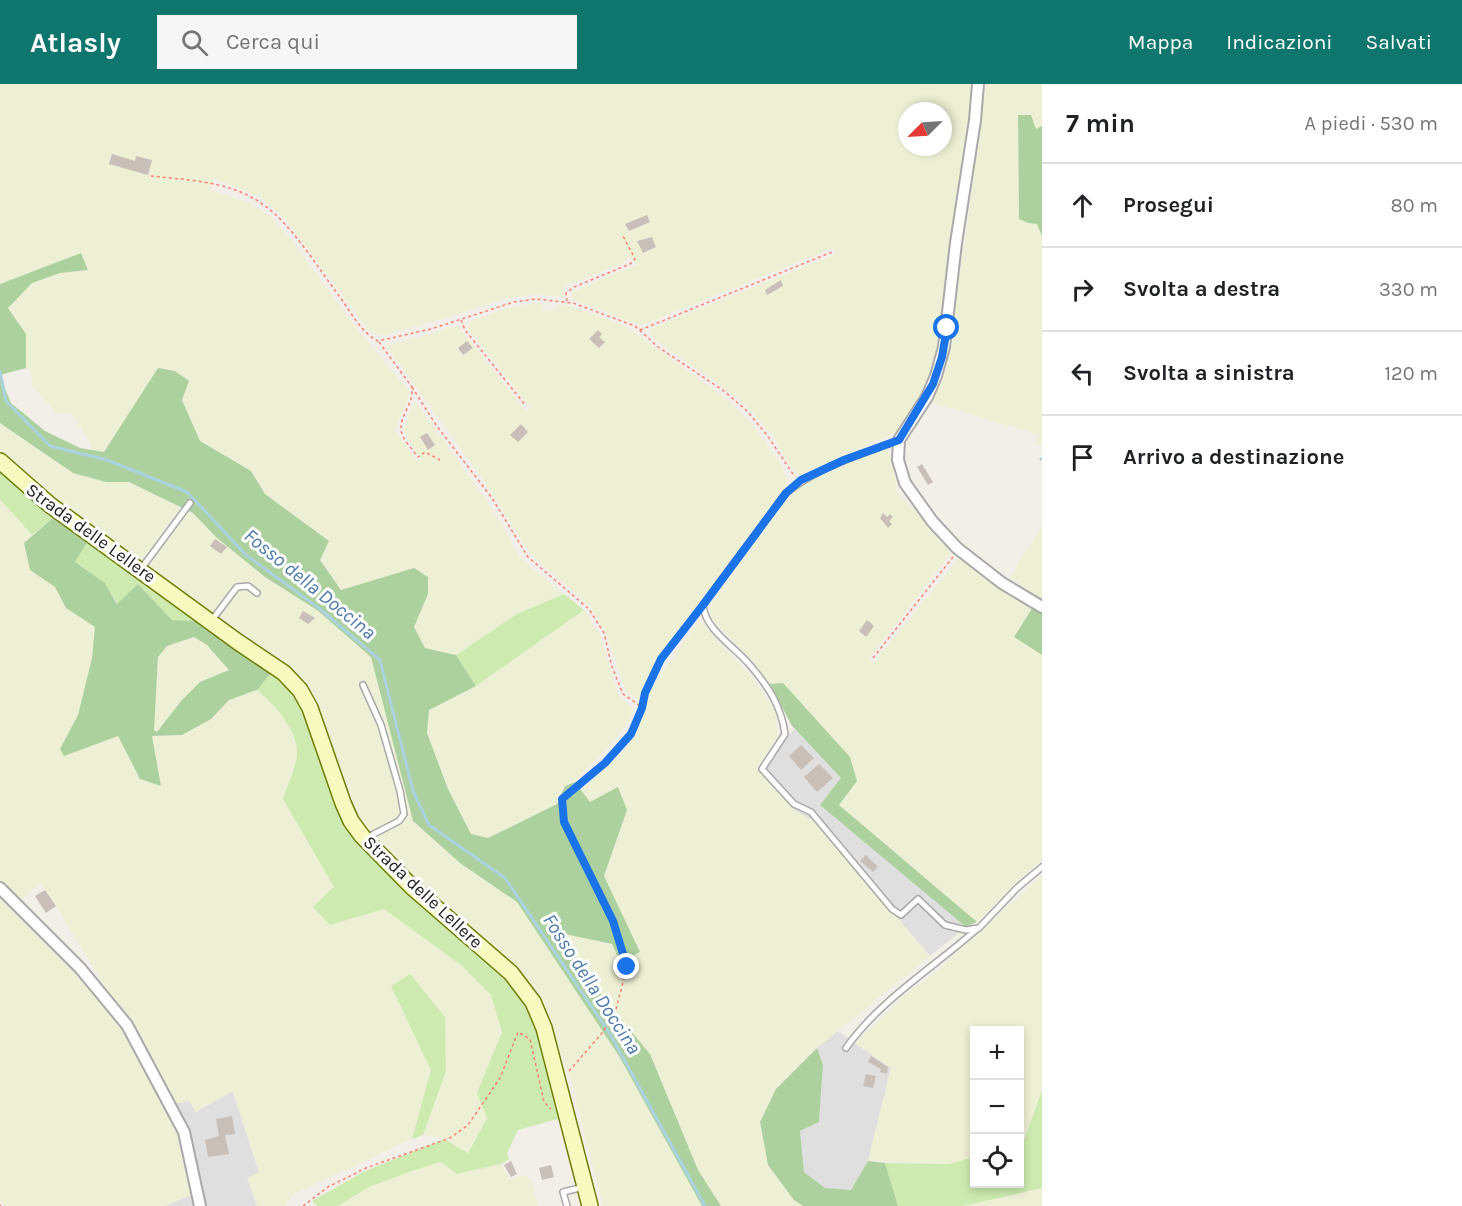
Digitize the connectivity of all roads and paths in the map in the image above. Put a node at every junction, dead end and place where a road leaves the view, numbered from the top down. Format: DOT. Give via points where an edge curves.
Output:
graph roads {
  1 [pos="978,84"];
  2 [pos="151,176"];
  3 [pos="622,236"];
  4 [pos="832,252"];
  5 [pos="567,302"];
  6 [pos="460,319"];
  7 [pos="639,330"];
  8 [pos="378,341"];
  9 [pos="412,387"];
  10 [pos="526,406"];
  11 [pos="899,440"];
  12 [pos="440,460"];
  13 [pos="0,461"];
  14 [pos="801,480"];
  15 [pos="190,503"];
  16 [pos="959,549"];
  17 [pos="140,570"];
  18 [pos="257,593"];
  19 [pos="703,605"];
  20 [pos="1042,607"];
  21 [pos="211,621"];
  22 [pos="873,658"];
  23 [pos="363,685"];
  24 [pos="642,708"];
  25 [pos="364,839"];
  26 [pos="1042,867"];
  27 [pos="0,888"];
  28 [pos="979,928"];
  29 [pos="846,1048"];
  30 [pos="564,1077"];
  31 [pos="564,1107"];
  32 [pos="585,1186"];
  33 [pos="200,1206"];
  34 [pos="303,1206"];
  35 [pos="567,1206"];
  36 [pos="591,1206"];
  1 -- 11 [label="street" via="944,348 927,397"];
  2 -- 8 [label="path" via="214,184 261,202 290,231 361,328"];
  3 -- 5 [label="path" via="635,259 574,287 566,293"];
  4 -- 7 [label="path"];
  5 -- 6 [label="path" via="514,302"];
  5 -- 7 [label="path" via="619,319"];
  6 -- 8 [label="path"];
  6 -- 10 [label="path"];
  7 -- 14 [label="path" via="746,410 793,476"];
  8 -- 9 [label="path"];
  9 -- 12 [label="path" via="402,435 418,457 425,452"];
  9 -- 24 [label="path" via="492,498 528,557 590,609 604,633 623,694"];
  11 -- 14 [label="lane"];
  11 -- 16 [label="street" via="898,460 905,483 932,521"];
  13 -- 17 [label="street, Strada delle Lellere" via="50,505"];
  14 -- 19 [label="lane" via="786,493"];
  15 -- 17 [label="lane"];
  16 -- 20 [label="street" via="1002,583"];
  16 -- 22 [label="path"];
  17 -- 21 [label="street, Strada delle Lellere"];
  18 -- 21 [label="lane" via="248,586 237,587"];
  19 -- 24 [label="path" via="661,659"];
  19 -- 28 [label="lane" via="704,616 769,689 782,714 785,734 762,769 794,804 812,812 891,909 901,915 918,899 945,925 966,930"];
  21 -- 25 [label="street, Strada delle Lellere" via="284,673 300,690 321,736 342,802"];
  23 -- 25 [label="lane" via="381,725 404,814"];
  24 -- 30 [label="path" via="631,734 605,763 562,799 564,822 613,921 627,967 616,1009 603,1032"];
  25 -- 31 [label="street, Strada delle Lellere" via="524,987 539,1015"];
  26 -- 28 [label="lane"];
  27 -- 33 [label="street" via="80,968 127,1025 184,1132"];
  28 -- 29 [label="lane" via="896,996 860,1029"];
  31 -- 32 [label="street, Strada delle Lellere"];
  31 -- 34 [label="path" via="553,1110 544,1102 530,1039 519,1032 500,1078 468,1125 450,1138 356,1173"];
  32 -- 35 [label="lane" via="562,1192"];
  32 -- 36 [label="street, Strada delle Lellere"];
}
